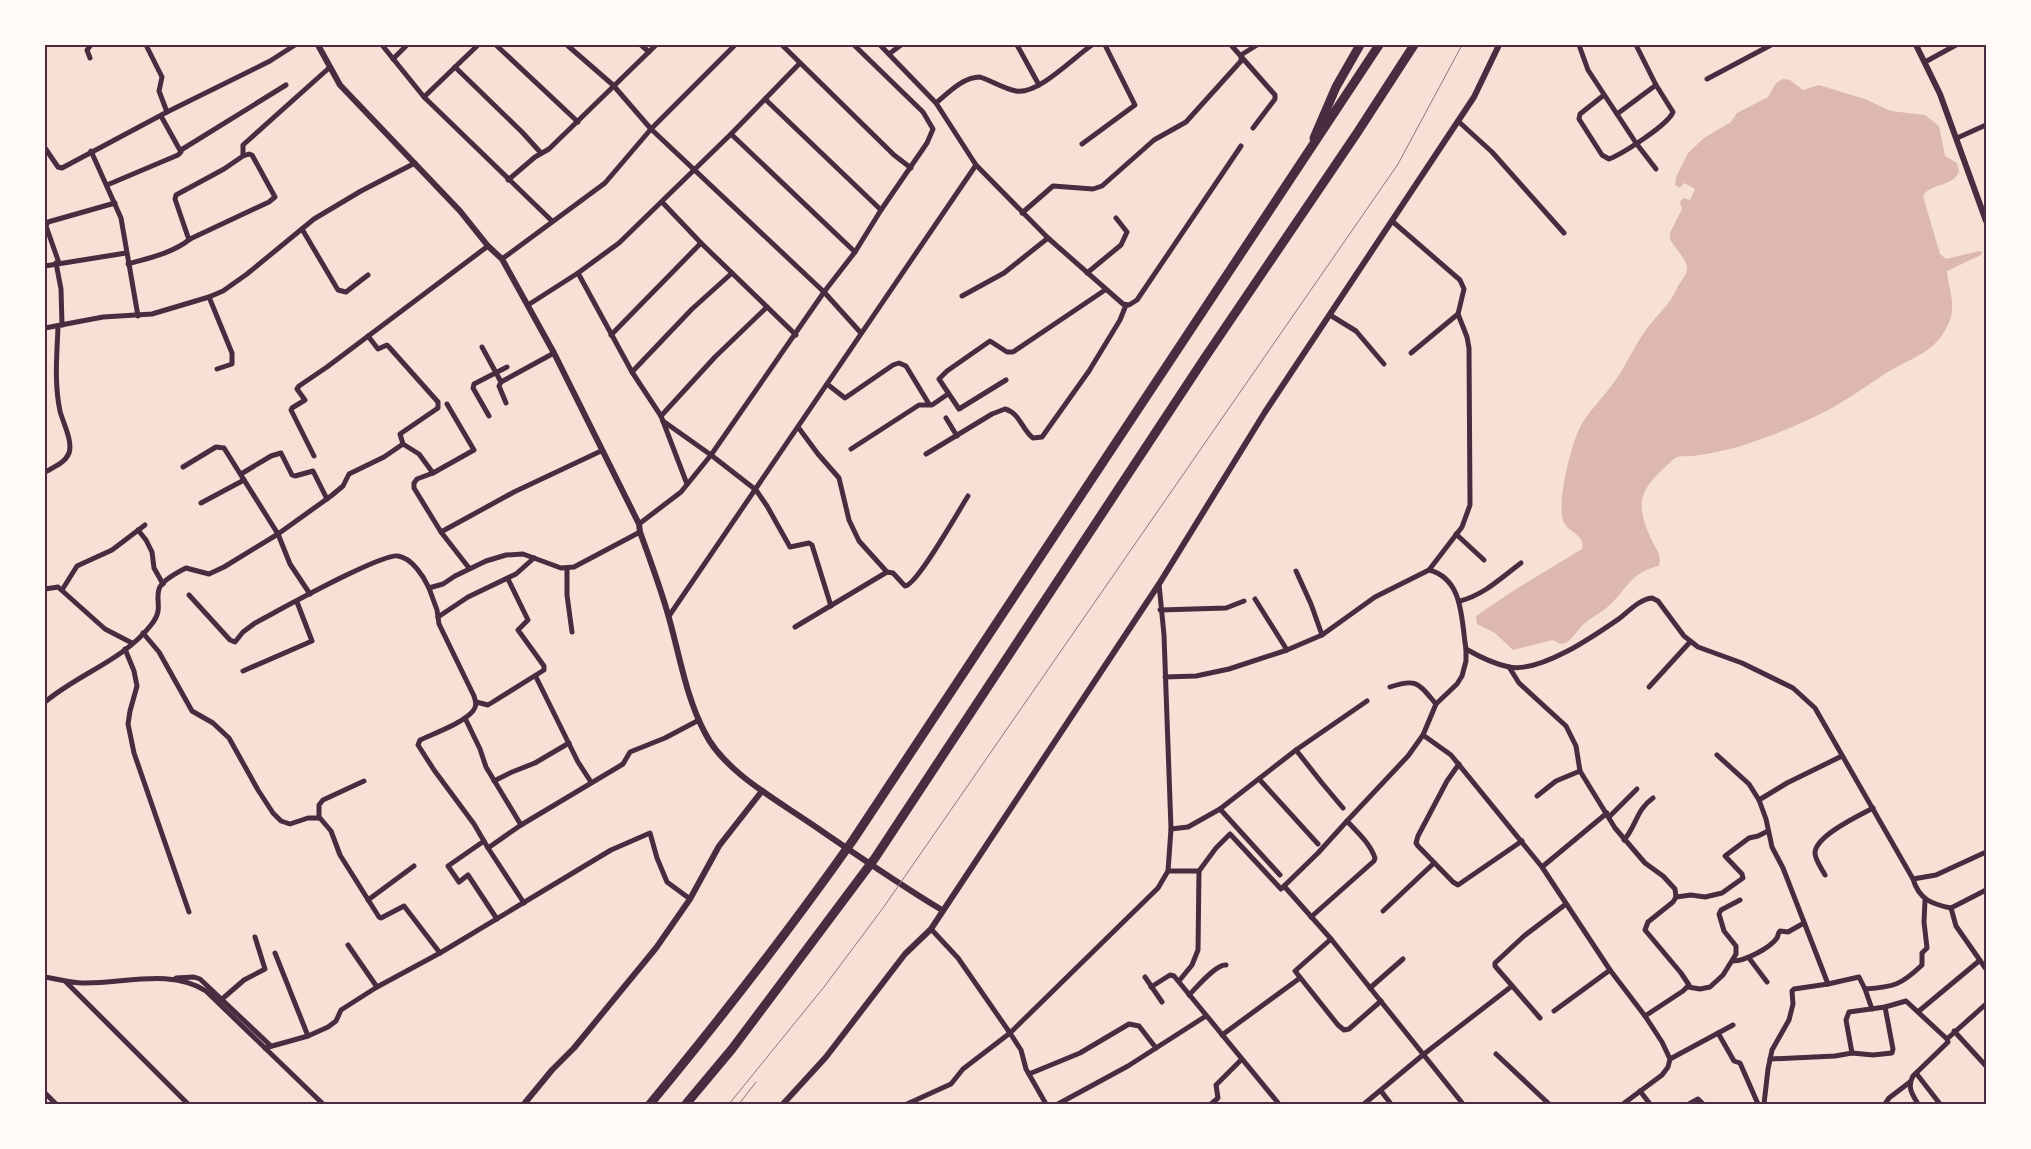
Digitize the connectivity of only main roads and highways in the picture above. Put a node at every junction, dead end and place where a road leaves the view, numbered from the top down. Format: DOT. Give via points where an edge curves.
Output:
graph roads {
  1 [pos="1360,45"];
  2 [pos="1379,45"];
  3 [pos="1414,45"];
  4 [pos="1307,156"];
  5 [pos="650,1104"];
  6 [pos="686,1104"];
  1 -- 4 [label="highway" via="1336,87"];
  2 -- 4 [label="highway"];
  3 -- 6 [label="highway" via="875,858 732,1049"];
  4 -- 5 [label="highway" via="853,840 733,1004"];
}
